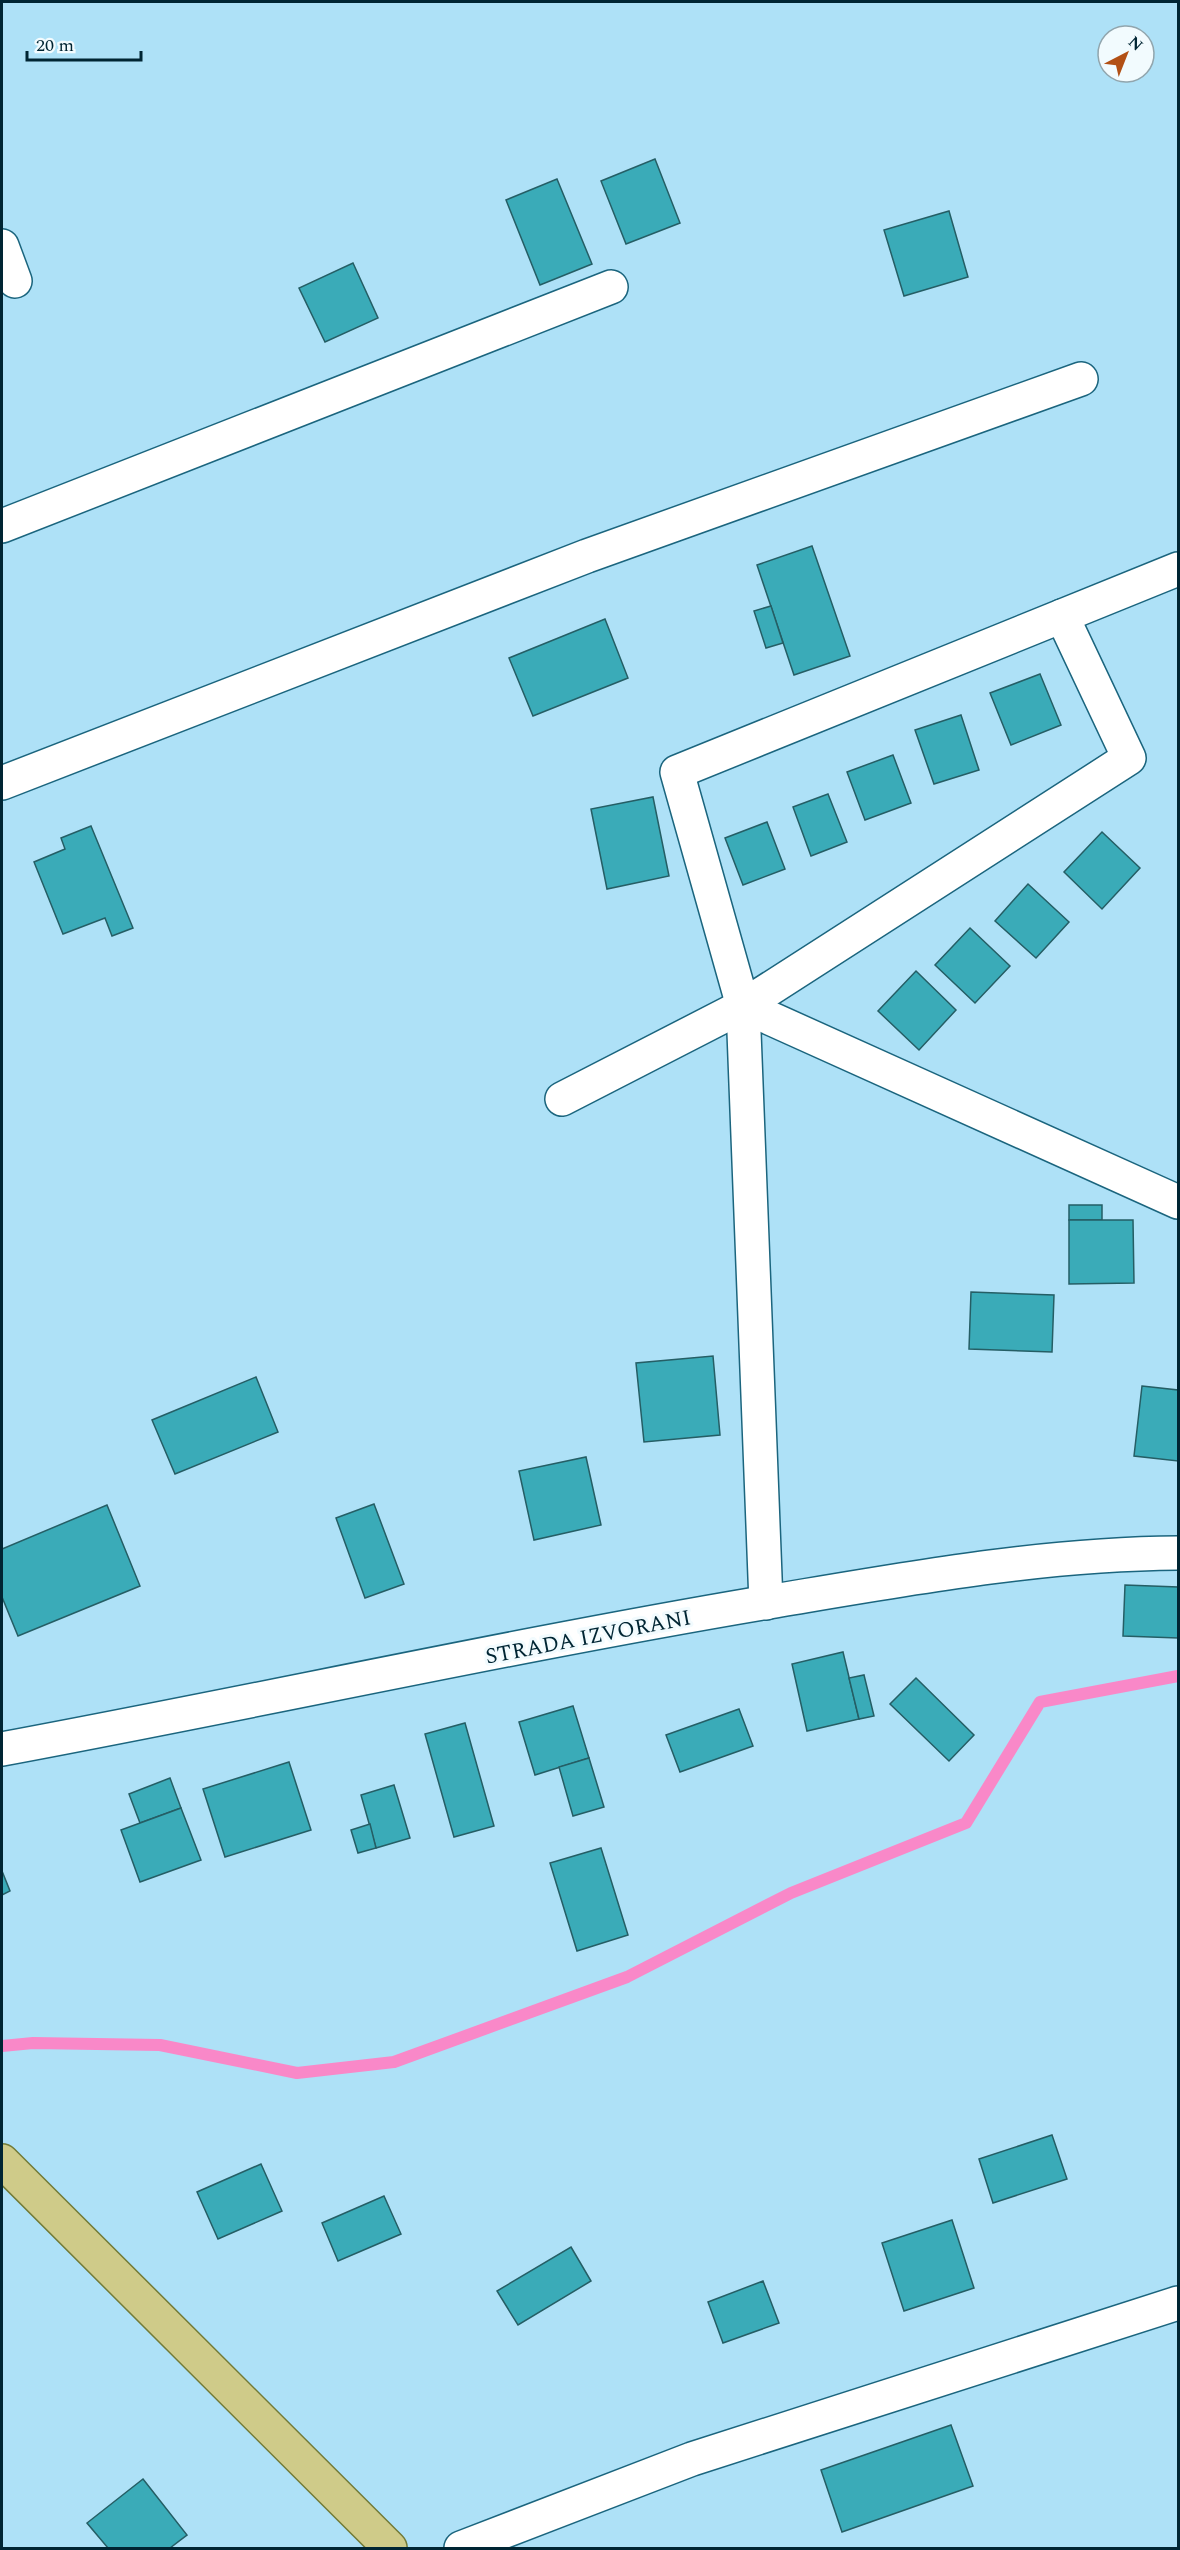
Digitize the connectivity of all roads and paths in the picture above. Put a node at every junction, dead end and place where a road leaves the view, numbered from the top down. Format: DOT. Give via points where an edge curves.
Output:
graph roads {
  1 [pos="2,246"];
  2 [pos="15,280"];
  3 [pos="611,287"];
  4 [pos="1081,379"];
  5 [pos="2,526"];
  6 [pos="1179,569"];
  7 [pos="1062,616"];
  8 [pos="2,783"];
  9 [pos="743,1006"];
  10 [pos="562,1099"];
  11 [pos="1179,1203"];
  12 [pos="1179,1553"];
  13 [pos="766,1603"];
  14 [pos="2,1749"];
  15 [pos="2,2161"];
  16 [pos="1179,2302"];
  17 [pos="390,2548"];
  18 [pos="461,2548"];
  1 -- 2 [label="street"];
  3 -- 5 [label="street"];
  4 -- 8 [label="street" via="587,555"];
  6 -- 7 [label="street"];
  7 -- 9 [label="street" via="1129,758"];
  7 -- 9 [label="street" via="677,772"];
  9 -- 10 [label="street"];
  9 -- 11 [label="street"];
  9 -- 13 [label="street"];
  12 -- 13 [label="street, STRADA IZVORANI" via="1105,1553 929,1574"];
  13 -- 14 [label="street, STRADA IZVORANI"];
  15 -- 17 [label="main road"];
  16 -- 18 [label="street" via="692,2459"];
}
